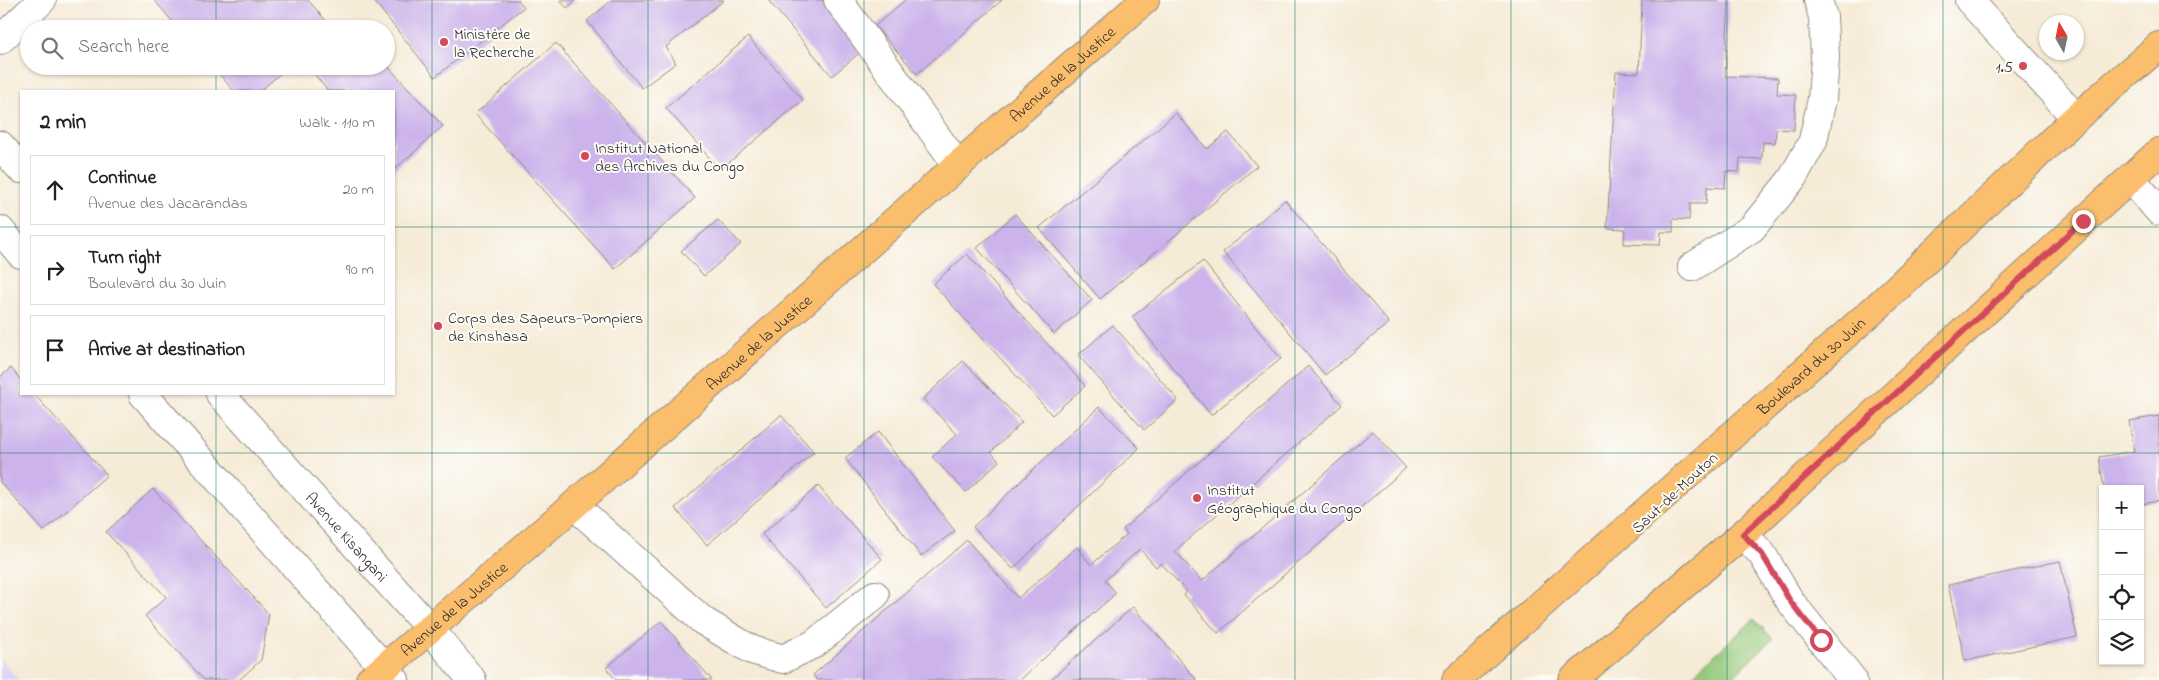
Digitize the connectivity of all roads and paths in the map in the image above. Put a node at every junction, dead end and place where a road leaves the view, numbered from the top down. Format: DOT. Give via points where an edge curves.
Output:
graph roads {
  1 [pos="42,0"];
  2 [pos="838,0"];
  3 [pos="1145,0"];
  4 [pos="1818,0"];
  5 [pos="1969,0"];
  6 [pos="21,20"];
  7 [pos="20,21"];
  8 [pos="0,40"];
  9 [pos="2159,46"];
  10 [pos="2076,118"];
  11 [pos="0,145"];
  12 [pos="2159,152"];
  13 [pos="958,166"];
  14 [pos="20,168"];
  15 [pos="2130,178"];
  16 [pos="2159,211"];
  17 [pos="0,230"];
  18 [pos="20,253"];
  19 [pos="1692,267"];
  20 [pos="1879,304"];
  21 [pos="1936,356"];
  22 [pos="144,395"];
  23 [pos="221,395"];
  24 [pos="574,505"];
  25 [pos="1743,534"];
  26 [pos="875,595"];
  27 [pos="430,629"];
  28 [pos="382,676"];
  29 [pos="472,680"];
  30 [pos="1456,680"];
  31 [pos="1470,680"];
  32 [pos="1558,680"];
  33 [pos="1573,680"];
  34 [pos="1853,680"];
  1 -- 6 [label="street"];
  2 -- 13 [label="street"];
  3 -- 13 [label="main road, Avenue de la Justice"];
  4 -- 19 [label="street" via="1824,17 1825,58 1822,99 1813,141 1792,180 1752,228"];
  5 -- 10 [label="street"];
  7 -- 8 [label="street"];
  9 -- 10 [label="main road, Boulevard du 30 Juin"];
  10 -- 20 [label="main road, Boulevard du 30 Juin"];
  11 -- 14 [label="street"];
  12 -- 15 [label="main road"];
  13 -- 24 [label="main road, Avenue de la Justice"];
  15 -- 16 [label="street"];
  15 -- 21 [label="main road"];
  17 -- 18 [label="street"];
  20 -- 30 [label="main road, Boulevard du 30 Juin"];
  20 -- 31 [label="main road, Saut-de-Mouton"];
  21 -- 25 [label="main road"];
  21 -- 32 [label="main road"];
  22 -- 28 [label="street"];
  23 -- 27 [label="street, Avenue Kisangani"];
  24 -- 26 [label="street" via="703,621 752,650 783,658 814,644"];
  24 -- 27 [label="main road, Avenue de la Justice"];
  25 -- 33 [label="main road"];
  25 -- 34 [label="street" via="1762,554 1790,601"];
  27 -- 28 [label="main road, Avenue de la Justice"];
  27 -- 29 [label="street, Avenue Kisangani"];
}
